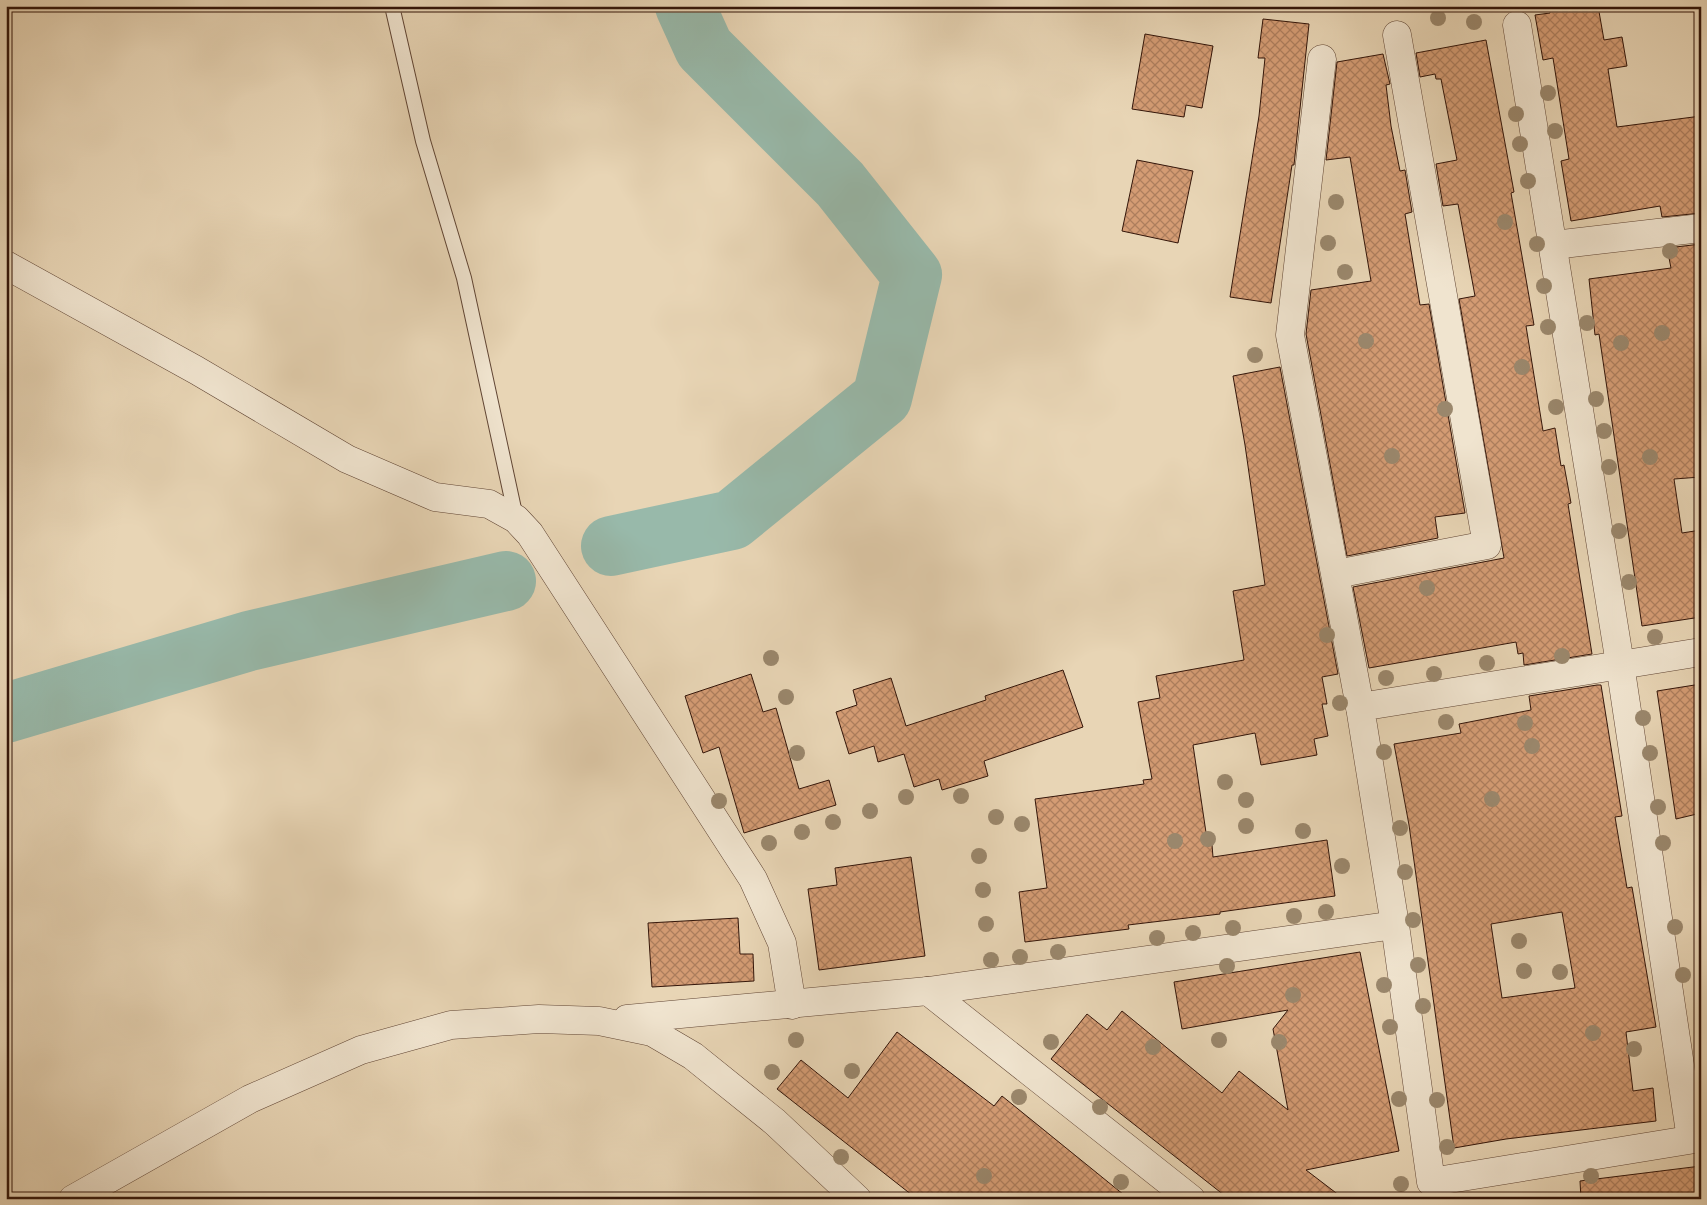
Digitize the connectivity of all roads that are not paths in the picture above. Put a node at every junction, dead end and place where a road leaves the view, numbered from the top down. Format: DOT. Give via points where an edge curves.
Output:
graph roads {
  1 [pos="392,6"];
  2 [pos="1517,25"];
  3 [pos="1397,36"];
  4 [pos="1322,59"];
  5 [pos="1701,228"];
  6 [pos="1554,244"];
  7 [pos="6,265"];
  8 [pos="523,526"];
  9 [pos="1336,574"];
  10 [pos="1701,652"];
  11 [pos="1620,664"];
  12 [pos="1360,707"];
  13 [pos="1395,925"];
  14 [pos="928,991"];
  15 [pos="792,1005"];
  16 [pos="599,1021"];
  17 [pos="1696,1138"];
  18 [pos="1424,1190"];
  19 [pos="73,1199"];
  20 [pos="857,1199"];
  21 [pos="1191,1199"];
  1 -- 8 [label="lane" via="423,141 464,278"];
  2 -- 6 [label="street"];
  3 -- 9 [label="street" via="1487,545"];
  4 -- 9 [label="street" via="1290,335"];
  5 -- 6 [label="street"];
  6 -- 11 [label="street"];
  7 -- 8 [label="street" via="196,370 347,459 435,497 489,504"];
  8 -- 15 [label="street" via="753,879 782,943"];
  9 -- 12 [label="street"];
  10 -- 11 [label="street"];
  11 -- 12 [label="street"];
  11 -- 17 [label="street"];
  12 -- 13 [label="street"];
  13 -- 14 [label="street"];
  13 -- 18 [label="street"];
  14 -- 15 [label="street"];
  14 -- 21 [label="street"];
  15 -- 16 [label="street"];
  16 -- 19 [label="street" via="539,1019 451,1025 361,1050 250,1100"];
  16 -- 20 [label="street" via="652,1032 693,1056 774,1122"];
  17 -- 18 [label="street"];
}
